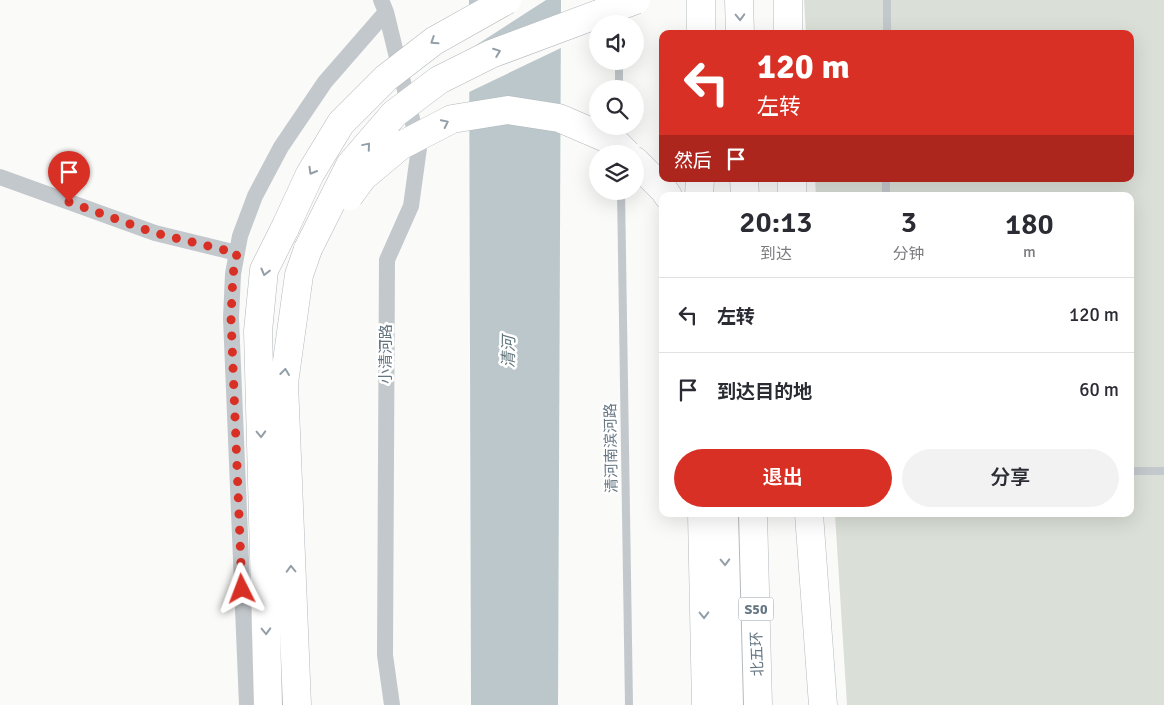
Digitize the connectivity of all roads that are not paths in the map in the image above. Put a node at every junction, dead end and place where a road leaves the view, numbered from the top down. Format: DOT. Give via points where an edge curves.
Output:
graph roads {
  1 [pos="507,0"];
  2 [pos="618,0"];
  3 [pos="701,0"];
  4 [pos="739,0"];
  5 [pos="788,0"];
  6 [pos="887,0"];
  7 [pos="385,4"];
  8 [pos="627,8"];
  9 [pos="701,30"];
  10 [pos="740,30"];
  11 [pos="788,30"];
  12 [pos="886,30"];
  13 [pos="624,145"];
  14 [pos="644,170"];
  15 [pos="0,177"];
  16 [pos="665,192"];
  17 [pos="621,200"];
  18 [pos="308,248"];
  19 [pos="237,253"];
  20 [pos="1134,471"];
  21 [pos="1164,471"];
  22 [pos="702,517"];
  23 [pos="724,517"];
  24 [pos="753,517"];
  25 [pos="800,517"];
  26 [pos="809,517"];
  27 [pos="247,705"];
  28 [pos="268,705"];
  29 [pos="297,705"];
  30 [pos="392,705"];
  31 [pos="629,705"];
  32 [pos="706,705"];
  33 [pos="729,705"];
  34 [pos="758,705"];
  35 [pos="805,705"];
  36 [pos="823,705"];
  1 -- 28 [label="highway, one-way, bridge" via="434,41 386,78 341,123 310,174 264,270 258,331"];
  2 -- 8 [label="lane"];
  3 -- 9 [label="highway"];
  4 -- 10 [label="highway, one-way"];
  5 -- 11 [label="highway"];
  6 -- 12 [label="lane"];
  7 -- 19 [label="street" via="325,82 281,147 255,196"];
  7 -- 30 [label="street, 小清河路" via="419,148 412,206 387,260 385,655"];
  18 -- 8 [label="highway, one-way, bridge" via="350,165 394,114 439,80 491,54"];
  18 -- 13 [label="highway, one-way, bridge" via="363,177 400,146 452,119 508,110 559,118"];
  14 -- 16 [label="highway"];
  15 -- 19 [label="street" via="155,233"];
  17 -- 31 [label="lane, 清河南滨河路"];
  29 -- 18 [label="highway, one-way" via="284,383 299,275"];
  19 -- 27 [label="street" via="231,318"];
  20 -- 21 [label="lane"];
  22 -- 32 [label="highway, one-way"];
  23 -- 33 [label="highway, one-way"];
  24 -- 34 [label="highway, 北五环 / S50"];
  25 -- 35 [label="highway"];
  26 -- 36 [label="highway"];
}
